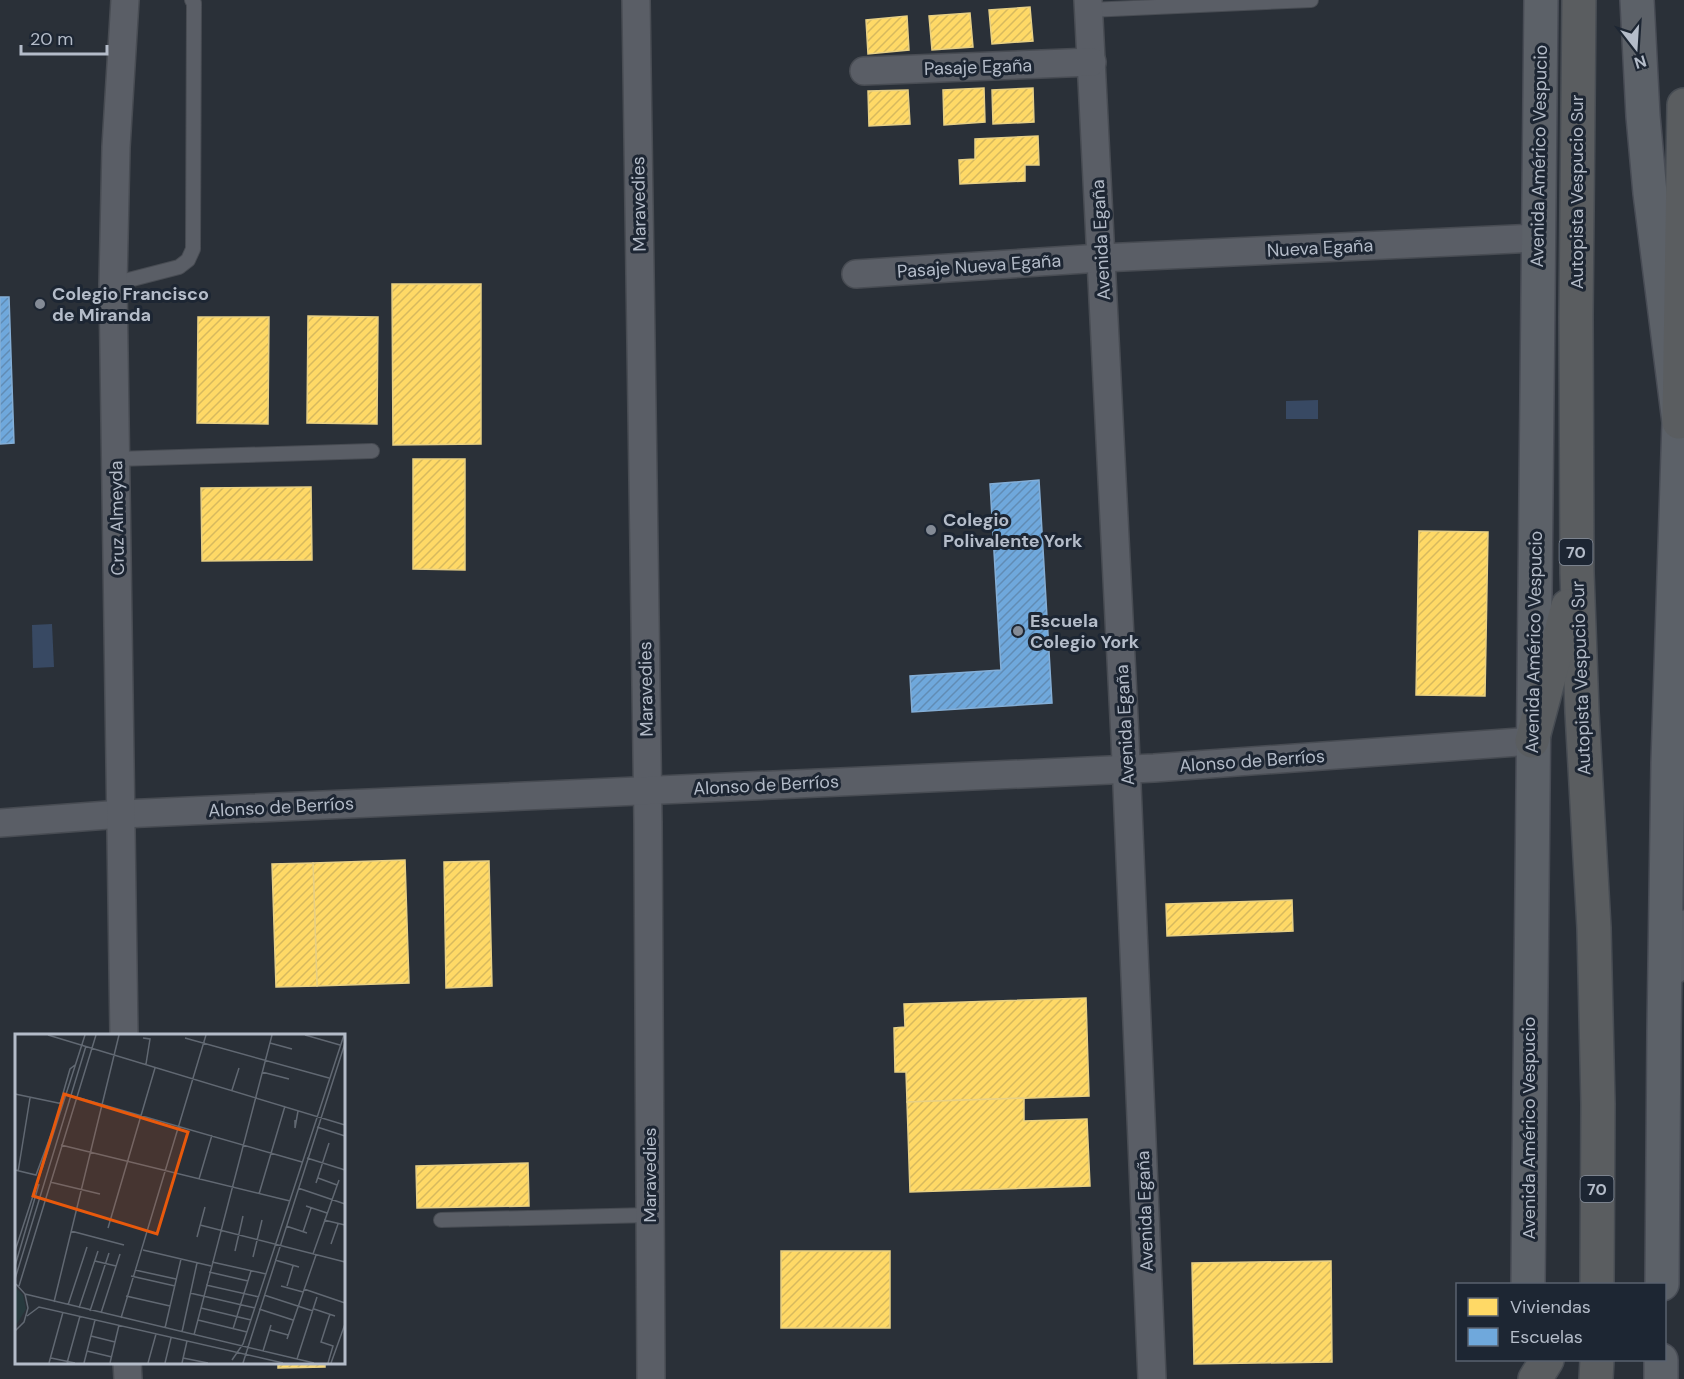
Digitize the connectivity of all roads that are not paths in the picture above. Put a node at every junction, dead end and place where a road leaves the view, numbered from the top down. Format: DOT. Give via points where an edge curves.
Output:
graph roads {
  1 [pos="125,0"];
  2 [pos="192,0"];
  3 [pos="636,0"];
  4 [pos="1311,0"];
  5 [pos="1541,0"];
  6 [pos="1579,0"];
  7 [pos="1637,0"];
  8 [pos="1089,5"];
  9 [pos="1092,62"];
  10 [pos="864,71"];
  11 [pos="1684,105"];
  12 [pos="1539,238"];
  13 [pos="1101,258"];
  14 [pos="856,274"];
  15 [pos="112,284"];
  16 [pos="1679,423"];
  17 [pos="372,451"];
  18 [pos="116,459"];
  19 [pos="1576,573"];
  20 [pos="1532,741"];
  21 [pos="1127,769"];
  22 [pos="648,790"];
  23 [pos="122,814"];
  24 [pos="0,822"];
  25 [pos="1684,924"];
  26 [pos="1664,1031"];
  27 [pos="124,1034"];
  28 [pos="650,1215"];
  29 [pos="441,1220"];
  30 [pos="1673,1250"];
  31 [pos="1595,1281"];
  32 [pos="1528,1283"];
  33 [pos="1662,1283"];
  34 [pos="1527,1361"];
  35 [pos="1546,1361"];
  36 [pos="1596,1361"];
  37 [pos="1661,1361"];
  38 [pos="127,1364"];
  39 [pos="128,1379"];
  40 [pos="651,1379"];
  41 [pos="1152,1379"];
  42 [pos="1527,1379"];
  43 [pos="1534,1379"];
  44 [pos="1596,1379"];
  45 [pos="1661,1379"];
  1 -- 15 [label="street, Cruz Almeyda"];
  2 -- 15 [label="lane" via="193,249 179,267"];
  3 -- 22 [label="street, Maravedies"];
  4 -- 8 [label="lane"];
  5 -- 12 [label="main road, Avenida Américo Vespucio"];
  6 -- 19 [label="highway, Autopista Vespucio Sur / 70"];
  7 -- 16 [label="main road" via="1650,193"];
  8 -- 9 [label="street, Avenida Egaña"];
  9 -- 10 [label="street, Pasaje Egaña"];
  9 -- 13 [label="street, Avenida Egaña"];
  11 -- 16 [label="highway"];
  12 -- 13 [label="street, Nueva Egaña"];
  12 -- 20 [label="main road, Avenida Américo Vespucio"];
  13 -- 14 [label="street, Pasaje Nueva Egaña"];
  13 -- 21 [label="street, Avenida Egaña"];
  15 -- 18 [label="street, Cruz Almeyda"];
  16 -- 26 [label="main road"];
  17 -- 18 [label="lane"];
  18 -- 23 [label="street, Cruz Almeyda"];
  19 -- 20 [label="highway"];
  19 -- 31 [label="highway, Autopista Vespucio Sur / 70" via="1594,928 1598,1104"];
  20 -- 21 [label="street, Alonso de Berríos"];
  20 -- 32 [label="main road, Avenida Américo Vespucio"];
  21 -- 22 [label="street, Alonso de Berríos"];
  21 -- 41 [label="street, Avenida Egaña"];
  22 -- 23 [label="street, Alonso de Berríos"];
  22 -- 28 [label="street, Maravedies"];
  23 -- 24 [label="street, Alonso de Berríos"];
  23 -- 27 [label="street, Cruz Almeyda"];
  25 -- 26 [label="street"];
  26 -- 30 [label="main road"];
  28 -- 29 [label="lane"];
  28 -- 40 [label="street, Maravedies"];
  30 -- 33 [label="main road"];
  34 -- 42 [label="main road"];
  35 -- 43 [label="highway"];
  36 -- 44 [label="highway"];
  37 -- 45 [label="main road"];
  38 -- 39 [label="street"];
}
